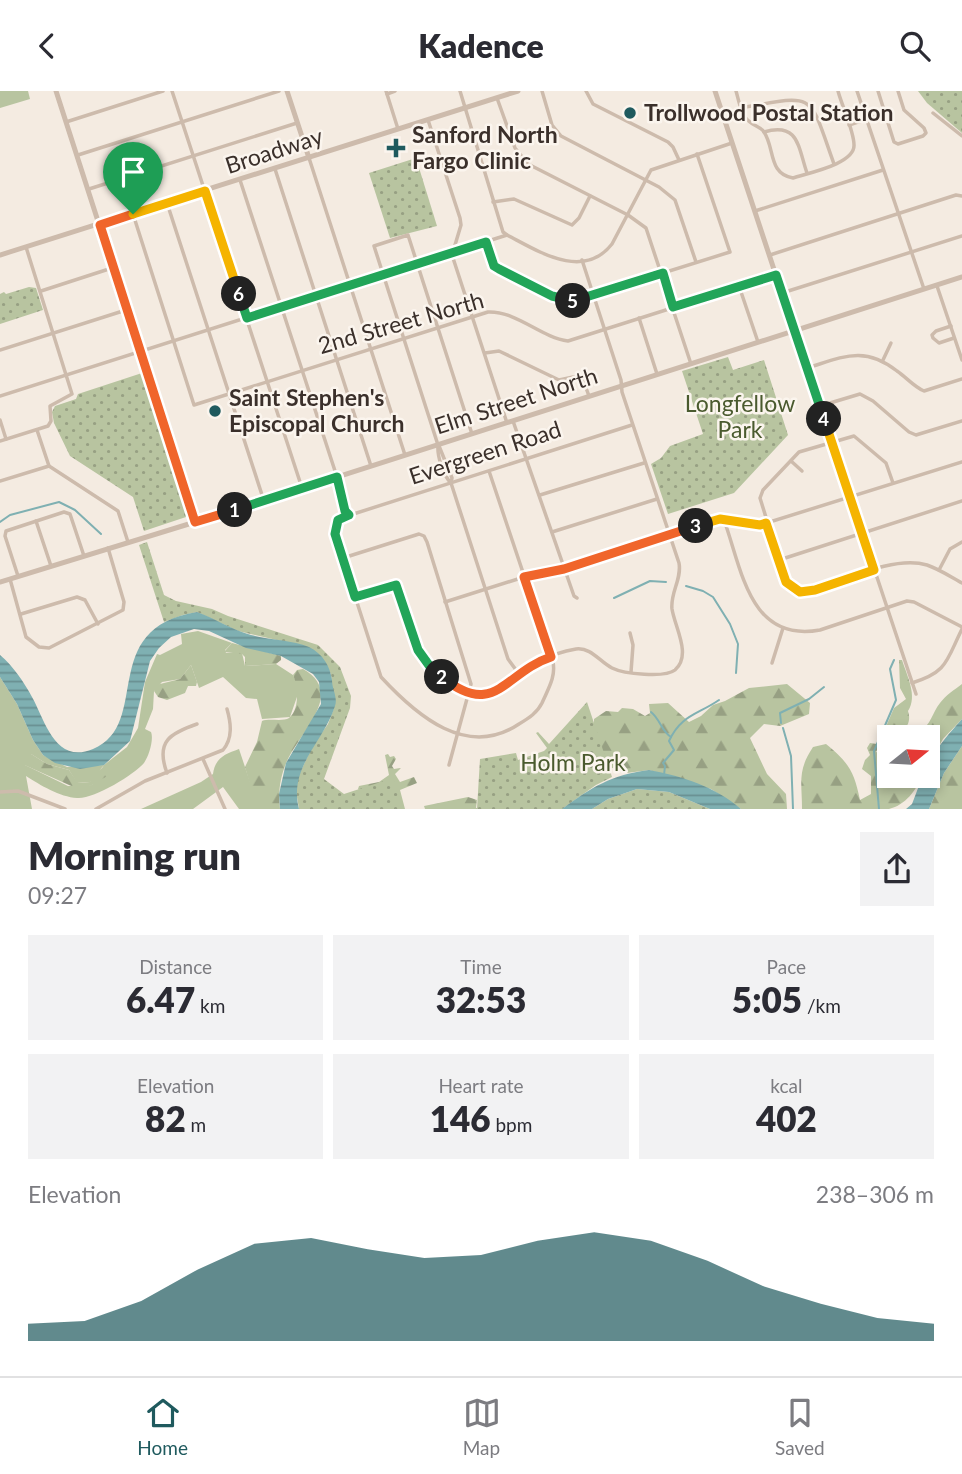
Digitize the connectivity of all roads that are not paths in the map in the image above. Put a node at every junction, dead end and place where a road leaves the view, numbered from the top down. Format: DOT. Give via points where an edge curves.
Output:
graph roads {
  1 [pos="56,91"];
  2 [pos="163,91"];
  3 [pos="172,91"];
  4 [pos="279,91"];
  5 [pos="287,91"];
  6 [pos="396,91"];
  7 [pos="460,91"];
  8 [pos="518,91"];
  9 [pos="542,91"];
  10 [pos="586,91"];
  11 [pos="715,91"];
  12 [pos="736,91"];
  13 [pos="838,91"];
  14 [pos="858,91"];
  15 [pos="878,91"];
  16 [pos="898,91"];
  17 [pos="386,92"];
  18 [pos="497,98"];
  19 [pos="741,107"];
  20 [pos="464,108"];
  21 [pos="885,113"];
  22 [pos="933,113"];
  23 [pos="867,119"];
  24 [pos="428,120"];
  25 [pos="66,122"];
  26 [pos="182,122"];
  27 [pos="297,123"];
  28 [pos="849,125"];
  29 [pos="398,129"];
  30 [pos="764,132"];
  31 [pos="962,136"];
  32 [pos="732,142"];
  33 [pos="697,154"];
  34 [pos="78,155"];
  35 [pos="193,156"];
  36 [pos="309,158"];
  37 [pos="679,160"];
  38 [pos="834,164"];
  39 [pos="275,169"];
  40 [pos="883,170"];
  41 [pos="807,173"];
  42 [pos="240,180"];
  43 [pos="645,180"];
  44 [pos="89,189"];
  45 [pos="205,191"];
  46 [pos="960,195"];
  47 [pos="590,196"];
  48 [pos="493,202"];
  49 [pos="167,203"];
  50 [pos="755,211"];
  51 [pos="133,214"];
  52 [pos="898,214"];
  53 [pos="628,215"];
  54 [pos="100,225"];
  55 [pos="507,236"];
  56 [pos="961,237"];
  57 [pos="486,242"];
  58 [pos="26,247"];
  59 [pos="912,252"];
  60 [pos="452,253"];
  61 [pos="0,255"];
  62 [pos="769,255"];
  63 [pos="582,260"];
  64 [pos="696,263"];
  65 [pos="418,264"];
  66 [pos="113,268"];
  67 [pos="663,273"];
  68 [pos="384,275"];
  69 [pos="776,275"];
  70 [pos="962,277"];
  71 [pos="350,286"];
  72 [pos="739,286"];
  73 [pos="937,286"];
  74 [pos="924,289"];
  75 [pos="41,291"];
  76 [pos="782,293"];
  77 [pos="593,295"];
  78 [pos="316,297"];
  79 [pos="282,307"];
  80 [pos="673,307"];
  81 [pos="126,310"];
  82 [pos="473,316"];
  83 [pos="247,318"];
  84 [pos="639,319"];
  85 [pos="951,326"];
  86 [pos="438,327"];
  87 [pos="605,329"];
  88 [pos="208,330"];
  89 [pos="794,330"];
  90 [pos="54,333"];
  91 [pos="404,338"];
  92 [pos="954,338"];
  93 [pos="174,341"];
  94 [pos="758,342"];
  95 [pos="891,343"];
  96 [pos="370,349"];
  97 [pos="0,350"];
  98 [pos="140,353"];
  99 [pos="485,353"];
  100 [pos="337,359"];
  101 [pos="962,360"];
  102 [pos="884,361"];
  103 [pos="691,363"];
  104 [pos="807,368"];
  105 [pos="302,371"];
  106 [pos="657,374"];
  107 [pos="68,375"];
  108 [pos="962,379"];
  109 [pos="267,382"];
  110 [pos="622,386"];
  111 [pos="229,394"];
  112 [pos="0,396"];
  113 [pos="589,396"];
  114 [pos="820,406"];
  115 [pos="0,420"];
  116 [pos="962,421"];
  117 [pos="510,422"];
  118 [pos="632,425"];
  119 [pos="37,430"];
  120 [pos="472,434"];
  121 [pos="6,439"];
  122 [pos="0,441"];
  123 [pos="832,442"];
  124 [pos="438,445"];
  125 [pos="405,455"];
  126 [pos="527,458"];
  127 [pos="791,461"];
  128 [pos="645,462"];
  129 [pos="962,462"];
  130 [pos="49,466"];
  131 [pos="371,466"];
  132 [pos="489,471"];
  133 [pos="802,471"];
  134 [pos="337,477"];
  135 [pos="0,481"];
  136 [pos="451,483"];
  137 [pos="893,484"];
  138 [pos="302,488"];
  139 [pos="540,495"];
  140 [pos="850,497"];
  141 [pos="657,499"];
  142 [pos="264,501"];
  143 [pos="962,501"];
  144 [pos="349,515"];
  145 [pos="724,520"];
  146 [pos="36,521"];
  147 [pos="195,522"];
  148 [pos="766,523"];
  149 [pos="552,532"];
  150 [pos="862,533"];
  151 [pos="669,534"];
  152 [pos="128,542"];
  153 [pos="962,542"];
  154 [pos="108,548"];
  155 [pos="84,556"];
  156 [pos="343,558"];
  157 [pos="779,560"];
  158 [pos="51,566"];
  159 [pos="564,569"];
  160 [pos="874,570"];
  161 [pos="939,570"];
  162 [pos="18,576"];
  163 [pos="524,577"];
  164 [pos="10,579"];
  165 [pos="0,582"];
  166 [pos="962,583"];
  167 [pos="485,589"];
  168 [pos="355,597"];
  169 [pos="577,598"];
  170 [pos="445,602"];
  171 [pos="887,607"];
  172 [pos="21,614"];
  173 [pos="98,624"];
  174 [pos="783,628"];
  175 [pos="962,628"];
  176 [pos="630,633"];
  177 [pos="551,657"];
  178 [pos="772,663"];
  179 [pos="631,672"];
  180 [pos="519,674"];
  181 [pos="912,683"];
  182 [pos="469,693"];
  183 [pos="916,694"];
  184 [pos="227,709"];
  185 [pos="197,724"];
  186 [pos="458,734"];
  187 [pos="203,759"];
  188 [pos="449,765"];
  189 [pos="167,772"];
  190 [pos="0,792"];
  191 [pos="65,809"];
  192 [pos="96,809"];
  193 [pos="225,809"];
  1 -- 25 [label="street"];
  2 -- 25 [label="street"];
  3 -- 26 [label="street"];
  4 -- 26 [label="street"];
  5 -- 27 [label="street"];
  6 -- 17 [label="street"];
  7 -- 20 [label="street"];
  8 -- 18 [label="street, Broadway"];
  9 -- 43 [label="street" via="552,125 561,136"];
  10 -- 37 [label="street" via="593,104 668,142"];
  11 -- 32 [label="street"];
  12 -- 19 [label="street"];
  13 -- 28 [label="street"];
  14 -- 23 [label="street"];
  15 -- 21 [label="street"];
  16 -- 21 [label="street" via="904,110 924,128 925,135 896,143"];
  17 -- 29 [label="street"];
  18 -- 20 [label="street, Broadway"];
  18 -- 47 [label="street" via="522,159"];
  19 -- 30 [label="street" via="749,122"];
  19 -- 38 [label="street" via="804,100 815,110"];
  20 -- 24 [label="street, Broadway"];
  20 -- 48 [label="street"];
  21 -- 23 [label="street"];
  22 -- 31 [label="street"];
  23 -- 28 [label="street"];
  23 -- 40 [label="street"];
  24 -- 29 [label="street, Broadway"];
  24 -- 60 [label="street" via="460,218"];
  25 -- 34 [label="street"];
  26 -- 34 [label="street"];
  26 -- 35 [label="street"];
  27 -- 35 [label="street"];
  27 -- 36 [label="street"];
  28 -- 38 [label="street" via="854,151"];
  29 -- 36 [label="street, Broadway"];
  30 -- 41 [label="street" via="784,129 793,135"];
  30 -- 41 [label="street" via="777,170 788,177"];
  32 -- 33 [label="street"];
  32 -- 50 [label="street"];
  33 -- 37 [label="street"];
  33 -- 64 [label="street" via="730,252"];
  34 -- 44 [label="street"];
  35 -- 44 [label="street"];
  35 -- 45 [label="street"];
  36 -- 39 [label="street, Broadway"];
  36 -- 71 [label="street"];
  37 -- 43 [label="street" via="651,170"];
  38 -- 41 [label="street"];
  39 -- 42 [label="street, Broadway"];
  39 -- 78 [label="street"];
  40 -- 50 [label="street"];
  40 -- 52 [label="street"];
  42 -- 45 [label="street, Broadway"];
  42 -- 79 [label="street"];
  43 -- 53 [label="street"];
  43 -- 64 [label="street" via="675,200"];
  44 -- 54 [label="street"];
  45 -- 49 [label="street, Broadway"];
  45 -- 83 [label="street"];
  46 -- 52 [label="street"];
  47 -- 48 [label="street" via="572,225 514,199"];
  47 -- 53 [label="street"];
  48 -- 55 [label="street"];
  49 -- 51 [label="street, Broadway"];
  49 -- 88 [label="street"];
  50 -- 62 [label="street"];
  51 -- 54 [label="street, Broadway"];
  51 -- 93 [label="street"];
  52 -- 59 [label="street"];
  52 -- 62 [label="street"];
  53 -- 63 [label="street" via="607,250"];
  53 -- 67 [label="street" via="646,228"];
  54 -- 58 [label="street, Broadway"];
  54 -- 66 [label="street"];
  55 -- 57 [label="street"];
  55 -- 63 [label="street" via="555,259 568,263"];
  56 -- 59 [label="street"];
  57 -- 60 [label="street"];
  57 -- 77 [label="street" via="494,266 514,279 566,301"];
  58 -- 61 [label="street, Broadway"];
  58 -- 75 [label="street"];
  59 -- 74 [label="street"];
  59 -- 76 [label="street"];
  60 -- 65 [label="street"];
  60 -- 82 [label="street"];
  62 -- 69 [label="street"];
  63 -- 77 [label="street"];
  64 -- 67 [label="street"];
  65 -- 68 [label="street"];
  65 -- 68 [label="street" via="408,235 374,246"];
  65 -- 86 [label="street"];
  66 -- 75 [label="street"];
  66 -- 81 [label="street"];
  67 -- 77 [label="street"];
  67 -- 80 [label="street"];
  68 -- 71 [label="street"];
  68 -- 91 [label="street"];
  69 -- 72 [label="street, 2nd Street North"];
  69 -- 76 [label="street"];
  70 -- 73 [label="street, Elm Street North"];
  71 -- 78 [label="street"];
  71 -- 96 [label="street"];
  72 -- 80 [label="street, 2nd Street North"];
  72 -- 94 [label="street"];
  73 -- 74 [label="street, Elm Street North"];
  73 -- 85 [label="street"];
  74 -- 89 [label="street, Elm Street North"];
  75 -- 90 [label="street"];
  76 -- 89 [label="street"];
  77 -- 87 [label="street"];
  78 -- 79 [label="street"];
  78 -- 100 [label="street"];
  79 -- 83 [label="street"];
  79 -- 105 [label="street"];
  80 -- 84 [label="street, 2nd Street North"];
  80 -- 103 [label="street"];
  81 -- 90 [label="street"];
  81 -- 98 [label="street"];
  82 -- 86 [label="street, 2nd Street North"];
  82 -- 87 [label="street, 2nd Street North" via="502,313 568,341"];
  82 -- 99 [label="street"];
  83 -- 88 [label="street"];
  83 -- 109 [label="street"];
  84 -- 87 [label="street, 2nd Street North"];
  84 -- 106 [label="street"];
  85 -- 92 [label="street"];
  85 -- 92 [label="street" via="936,331 933,338 939,342"];
  86 -- 91 [label="street, 2nd Street North"];
  86 -- 120 [label="street"];
  87 -- 110 [label="street"];
  88 -- 93 [label="street"];
  88 -- 111 [label="street"];
  89 -- 94 [label="street, Elm Street North"];
  89 -- 104 [label="street"];
  90 -- 97 [label="street"];
  90 -- 107 [label="street"];
  91 -- 96 [label="street, 2nd Street North"];
  91 -- 124 [label="street"];
  92 -- 101 [label="street"];
  93 -- 98 [label="street"];
  93 -- 111 [label="street, 2nd Street North" via="194,405"];
  94 -- 103 [label="street, Elm Street North"];
  95 -- 102 [label="street"];
  96 -- 100 [label="street, 2nd Street North"];
  96 -- 125 [label="street"];
  98 -- 107 [label="street"];
  98 -- 147 [label="street"];
  99 -- 113 [label="street" via="499,351 559,380 582,377"];
  99 -- 117 [label="street"];
  100 -- 105 [label="street, 2nd Street North"];
  100 -- 131 [label="street"];
  102 -- 104 [label="street" via="859,354"];
  102 -- 108 [label="street" via="924,391"];
  103 -- 106 [label="street, Elm Street North"];
  104 -- 114 [label="street"];
  105 -- 109 [label="street, 2nd Street North"];
  105 -- 134 [label="street"];
  106 -- 110 [label="street, Elm Street North"];
  107 -- 112 [label="street"];
  107 -- 119 [label="street" via="72,394 50,406 50,424"];
  109 -- 111 [label="street, 2nd Street North"];
  109 -- 138 [label="street"];
  110 -- 113 [label="street, Elm Street North"];
  110 -- 118 [label="street"];
  111 -- 142 [label="street"];
  113 -- 117 [label="street, Elm Street North"];
  114 -- 116 [label="street" via="860,394 916,435"];
  114 -- 123 [label="street"];
  115 -- 121 [label="street"];
  117 -- 120 [label="street, Elm Street North"];
  117 -- 126 [label="street"];
  118 -- 126 [label="street, Evergreen Road"];
  118 -- 128 [label="street"];
  119 -- 121 [label="street"];
  119 -- 130 [label="street"];
  120 -- 124 [label="street, Elm Street North"];
  121 -- 122 [label="street"];
  123 -- 127 [label="street" via="799,452"];
  123 -- 137 [label="street" via="857,437 886,463"];
  123 -- 140 [label="street"];
  124 -- 125 [label="street, Elm Street North"];
  124 -- 136 [label="street"];
  125 -- 131 [label="street, Elm Street North"];
  126 -- 132 [label="street, Evergreen Road"];
  126 -- 139 [label="street"];
  127 -- 133 [label="street"];
  127 -- 148 [label="street" via="760,494"];
  128 -- 139 [label="street"];
  128 -- 141 [label="street"];
  129 -- 137 [label="street"];
  130 -- 135 [label="street"];
  130 -- 152 [label="street" via="118,511"];
  131 -- 134 [label="street, Elm Street North"];
  132 -- 136 [label="street, Evergreen Road"];
  132 -- 163 [label="street"];
  134 -- 138 [label="street, Elm Street North"];
  134 -- 144 [label="street"];
  136 -- 144 [label="street, Evergreen Road"];
  136 -- 167 [label="street"];
  137 -- 140 [label="street"];
  138 -- 142 [label="street, Elm Street North"];
  139 -- 149 [label="street"];
  140 -- 148 [label="street"];
  140 -- 150 [label="street"];
  141 -- 149 [label="street"];
  141 -- 151 [label="street"];
  142 -- 147 [label="street, Elm Street North"];
  143 -- 150 [label="street"];
  144 -- 156 [label="street" via="338,520 335,529"];
  145 -- 148 [label="street"];
  145 -- 151 [label="street"];
  145 -- 174 [label="street" via="753,602"];
  146 -- 155 [label="street" via="68,512"];
  146 -- 158 [label="street"];
  146 -- 162 [label="street" via="5,532"];
  147 -- 152 [label="street, Elm Street North"];
  148 -- 157 [label="street"];
  149 -- 159 [label="street"];
  150 -- 157 [label="street"];
  150 -- 160 [label="street"];
  151 -- 159 [label="street"];
  151 -- 179 [label="street" via="680,570 672,607 682,659 671,672"];
  152 -- 154 [label="street, Elm Street North"];
  153 -- 161 [label="street" via="950,549"];
  154 -- 155 [label="street, Elm Street North"];
  154 -- 173 [label="street" via="124,607"];
  155 -- 158 [label="street, Elm Street North"];
  156 -- 168 [label="street"];
  156 -- 170 [label="street" via="424,536"];
  157 -- 160 [label="street" via="786,582 800,592"];
  158 -- 162 [label="street, Elm Street North"];
  159 -- 163 [label="street"];
  159 -- 169 [label="street"];
  160 -- 161 [label="street" via="912,562"];
  160 -- 171 [label="street"];
  161 -- 166 [label="street"];
  162 -- 164 [label="street, Elm Street North"];
  163 -- 167 [label="street"];
  163 -- 177 [label="street"];
  164 -- 165 [label="street, Elm Street North"];
  164 -- 172 [label="street"];
  167 -- 170 [label="street"];
  167 -- 180 [label="street" via="508,659"];
  168 -- 182 [label="street" via="396,585 422,656 452,685"];
  168 -- 186 [label="street" via="381,677 433,722"];
  170 -- 182 [label="street" via="468,672"];
  171 -- 174 [label="street" via="820,630"];
  171 -- 175 [label="street" via="914,602"];
  171 -- 181 [label="street"];
  172 -- 173 [label="street" via="76,597 85,600"];
  172 -- 173 [label="street" via="26,637 44,648"];
  174 -- 178 [label="street"];
  175 -- 181 [label="street" via="939,672"];
  176 -- 179 [label="street"];
  177 -- 179 [label="street" via="584,649 611,668"];
  177 -- 180 [label="street"];
  177 -- 186 [label="street" via="555,674 538,711 504,734"];
  180 -- 182 [label="street" via="495,692"];
  181 -- 183 [label="street"];
  182 -- 186 [label="street"];
  184 -- 187 [label="street" via="231,725 226,747"];
  185 -- 189 [label="street" via="168,738 163,754"];
  186 -- 188 [label="street"];
  187 -- 189 [label="street"];
  187 -- 193 [label="street"];
  189 -- 192 [label="street"];
  190 -- 191 [label="street" via="18,791"];
}
